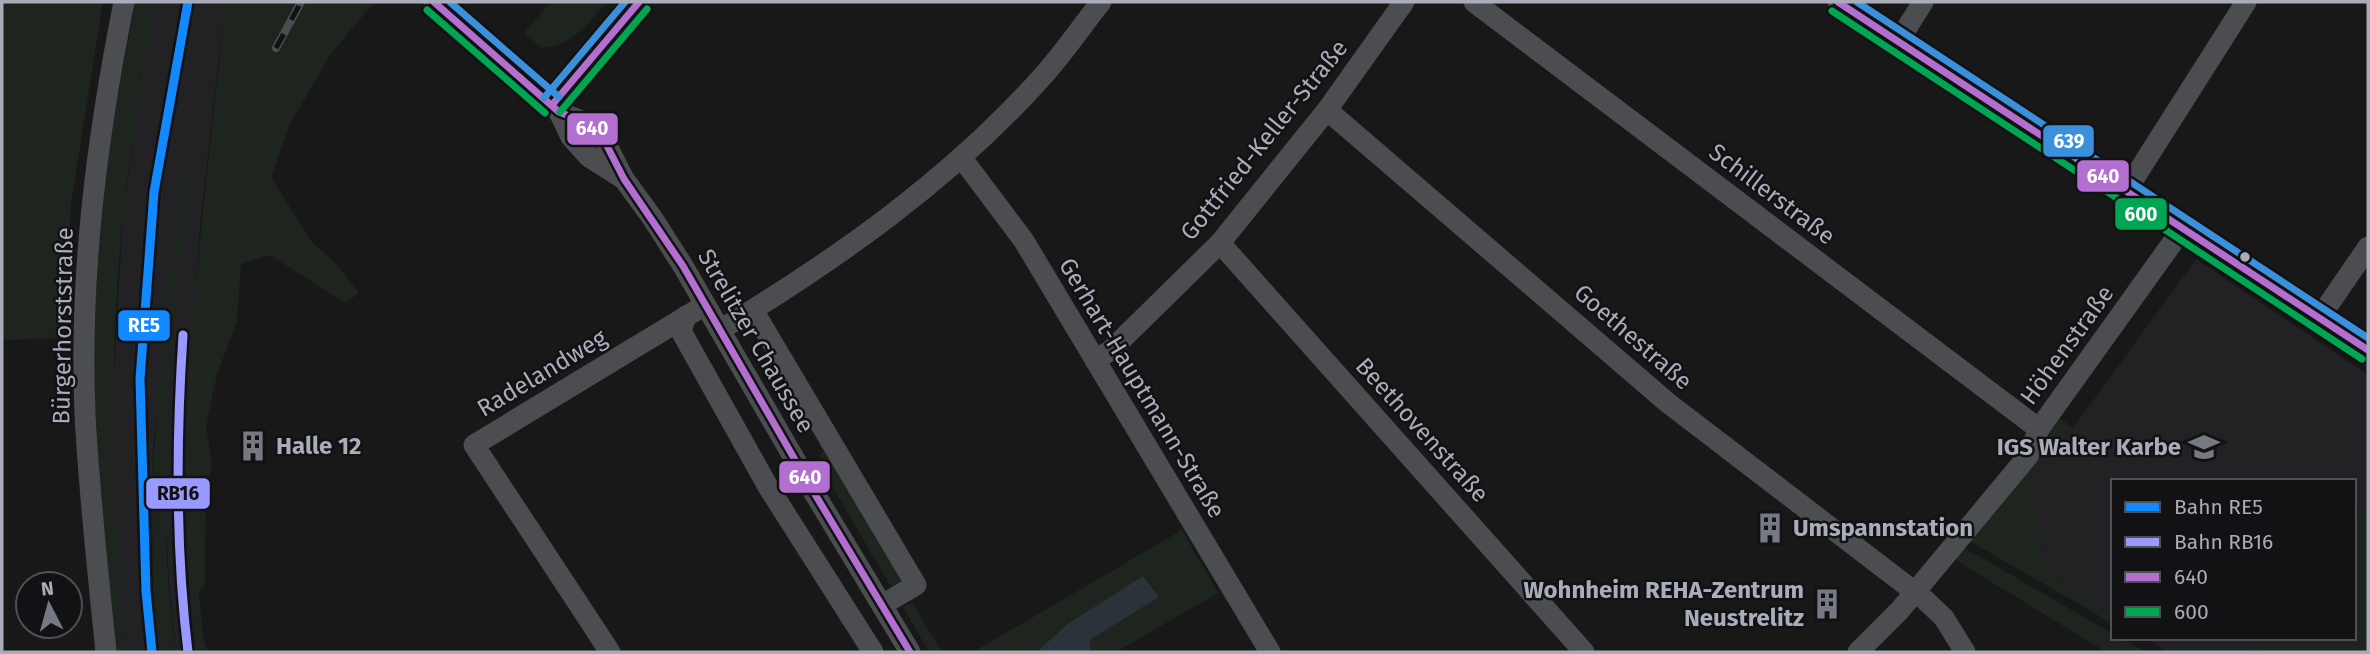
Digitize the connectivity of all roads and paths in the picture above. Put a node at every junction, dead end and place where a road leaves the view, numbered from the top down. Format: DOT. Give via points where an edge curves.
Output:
graph roads {
  1 [pos="124,2"];
  2 [pos="435,2"];
  3 [pos="639,2"];
  4 [pos="1101,2"];
  5 [pos="1404,2"];
  6 [pos="1474,2"];
  7 [pos="1838,2"];
  8 [pos="1923,2"];
  9 [pos="2246,2"];
  10 [pos="1898,41"];
  11 [pos="555,108"];
  12 [pos="1327,110"];
  13 [pos="961,157"];
  14 [pos="2126,191"];
  15 [pos="2183,228"];
  16 [pos="1220,243"];
  17 [pos="2368,247"];
  18 [pos="705,305"];
  19 [pos="753,310"];
  20 [pos="686,316"];
  21 [pos="2320,317"];
  22 [pos="720,330"];
  23 [pos="2368,349"];
  24 [pos="1095,360"];
  25 [pos="2039,429"];
  26 [pos="1915,592"];
  27 [pos="882,605"];
  28 [pos="106,652"];
  29 [pos="610,652"];
  30 [pos="873,652"];
  31 [pos="910,652"];
  32 [pos="1270,652"];
  33 [pos="1584,652"];
  34 [pos="1858,652"];
  35 [pos="1965,652"];
  1 -- 28 [label="street, Bürgerhorststraße" via="99,143 85,333 85,412"];
  2 -- 11 [label="street, Strelitzer Chaussee"];
  3 -- 11 [label="street"];
  4 -- 13 [label="street" via="1042,77"];
  5 -- 12 [label="street, Gottfried-Keller-Straße"];
  6 -- 25 [label="street, Schillerstraße"];
  7 -- 10 [label="street"];
  8 -- 10 [label="street"];
  9 -- 14 [label="street"];
  10 -- 14 [label="street"];
  11 -- 18 [label="street, Strelitzer Chaussee" via="587,123 606,144"];
  12 -- 16 [label="street, Gottfried-Keller-Straße"];
  12 -- 26 [label="street, Goethestraße" via="1668,403"];
  13 -- 19 [label="street" via="880,224"];
  13 -- 24 [label="street, Gerhart-Hauptmann-Straße" via="1024,241"];
  14 -- 15 [label="street"];
  15 -- 21 [label="street"];
  15 -- 25 [label="street, Höhenstraße"];
  16 -- 24 [label="street, Gottfried-Keller-Straße" via="1110,351"];
  16 -- 33 [label="street, Beethovenstraße"];
  17 -- 21 [label="street"];
  18 -- 20 [label="street, Radelandweg"];
  18 -- 22 [label="street, Strelitzer Chaussee"];
  19 -- 22 [label="street"];
  19 -- 27 [label="street, Strelitzer Chaussee" via="916,585"];
  20 -- 29 [label="street, Radelandweg" via="474,445"];
  20 -- 30 [label="street, Strelitzer Chaussee" via="681,331 767,485"];
  21 -- 23 [label="street"];
  22 -- 27 [label="street, Strelitzer Chaussee"];
  24 -- 32 [label="street, Gerhart-Hauptmann-Straße"];
  25 -- 26 [label="street, Höhenstraße" via="2028,456"];
  26 -- 34 [label="street, Höhenstraße"];
  26 -- 35 [label="street, Goethestraße" via="1944,618"];
  27 -- 31 [label="street, Strelitzer Chaussee"];
}
